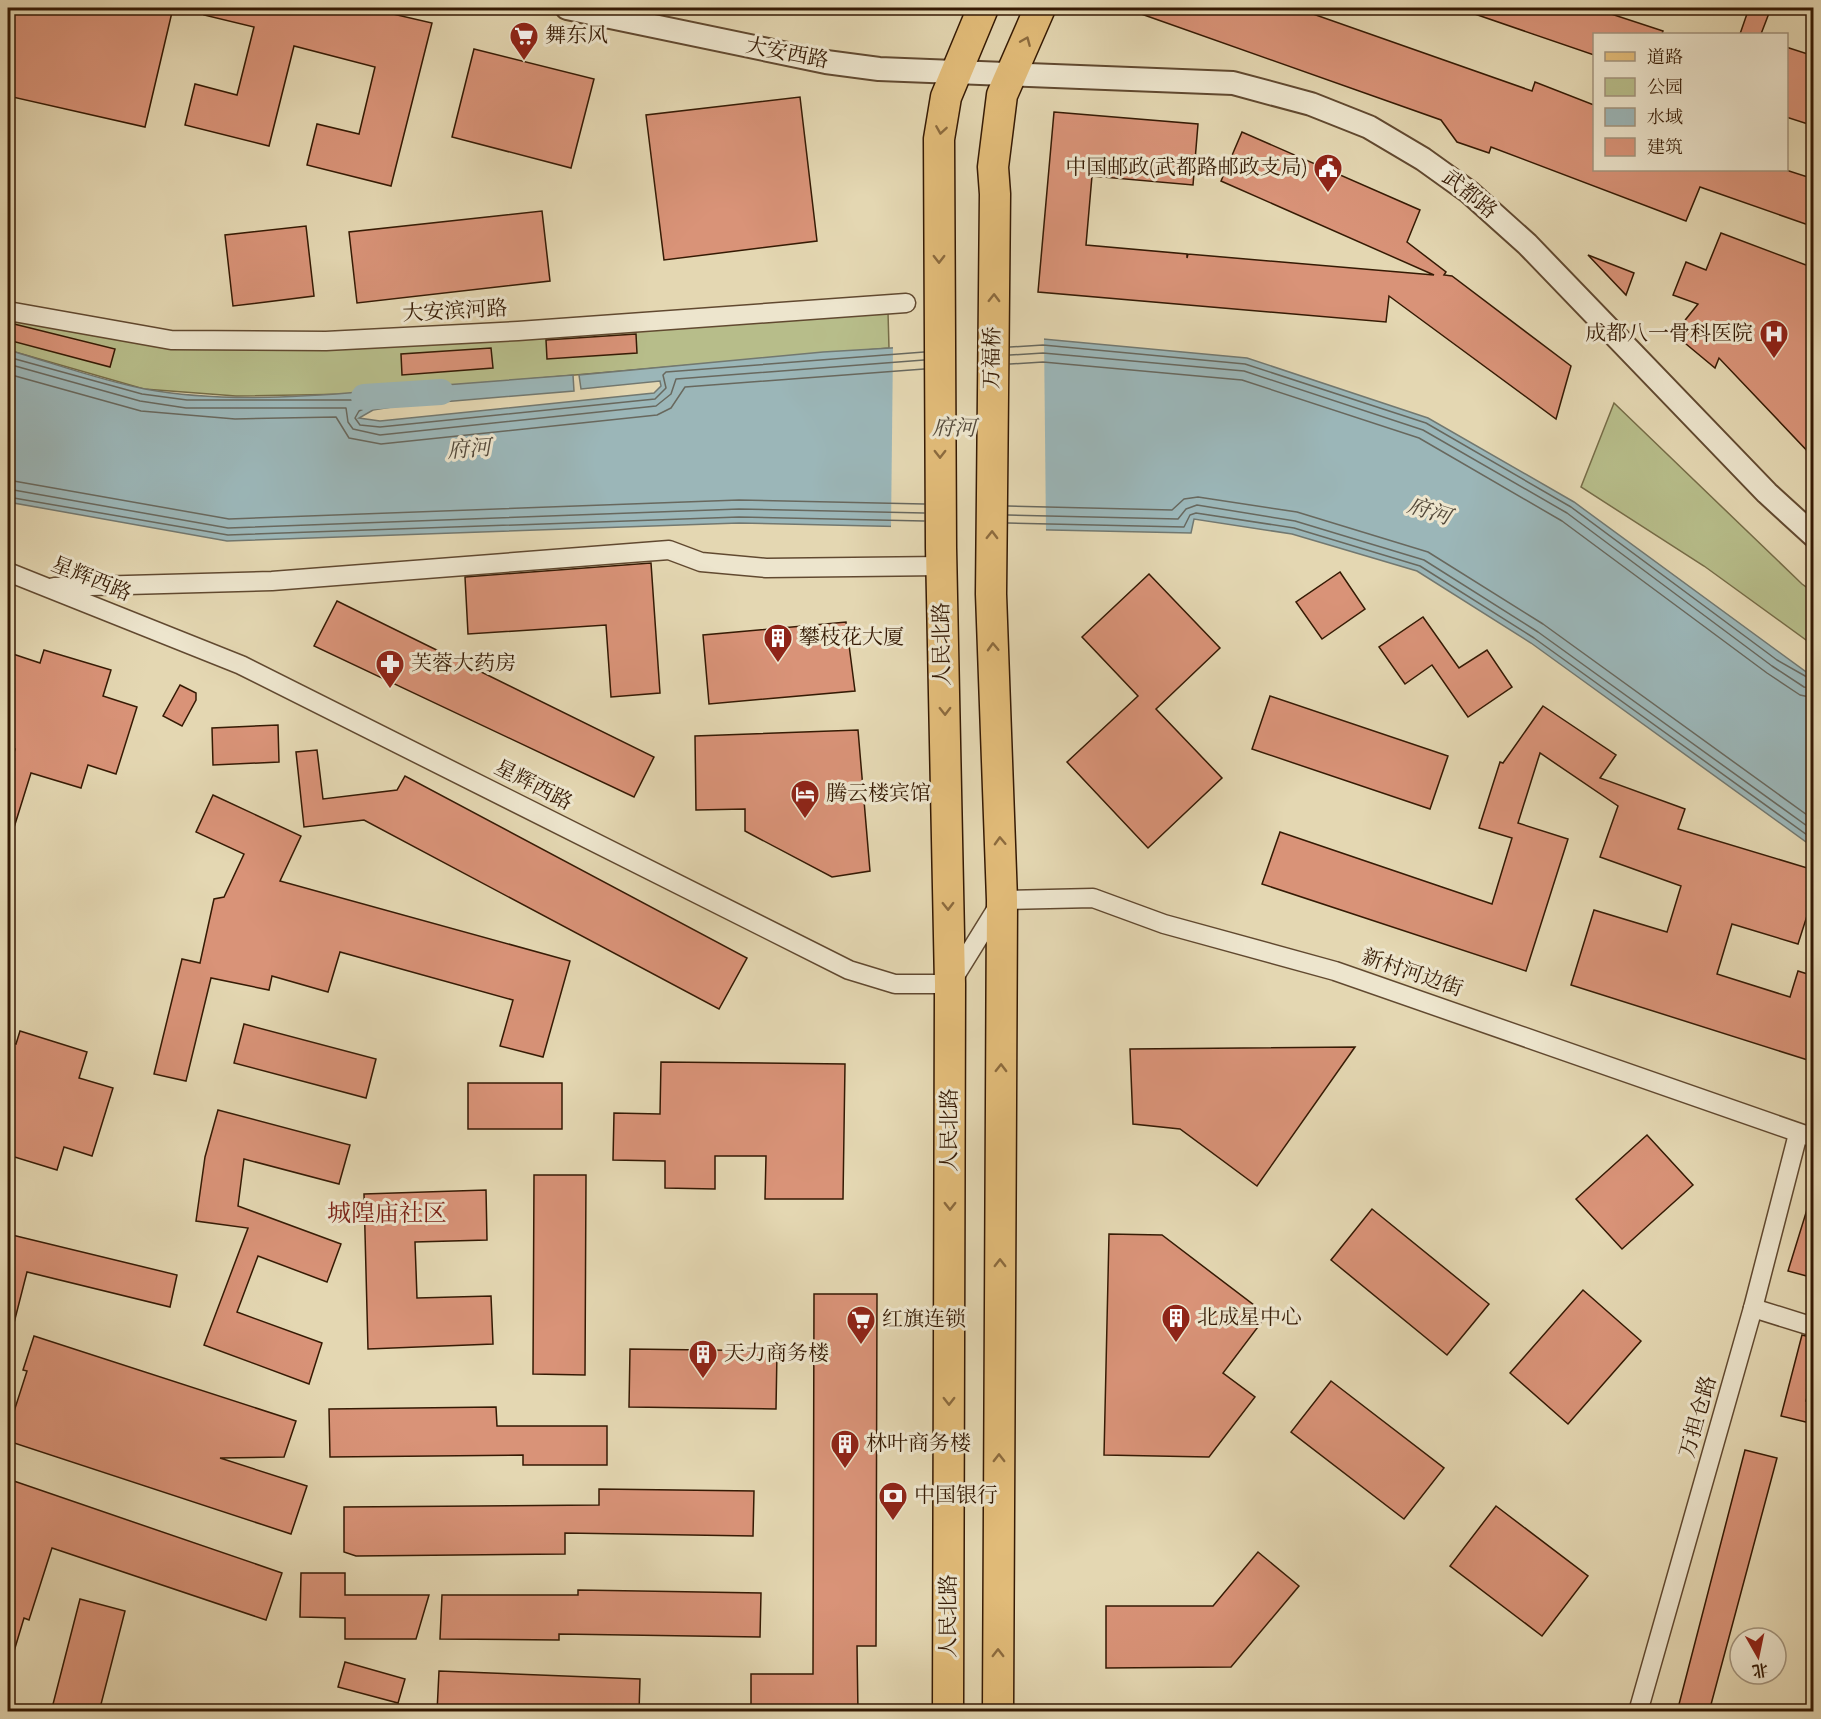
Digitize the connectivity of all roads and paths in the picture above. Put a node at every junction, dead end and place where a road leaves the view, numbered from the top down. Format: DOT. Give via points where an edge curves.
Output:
graph roads {
  1 [pos="567,8"];
  2 [pos="983,8"];
  3 [pos="1040,8"];
  4 [pos="955,73"];
  5 [pos="1012,74"];
  6 [pos="906,303"];
  7 [pos="8,311"];
  8 [pos="1814,536"];
  9 [pos="941,557"];
  10 [pos="8,572"];
  11 [pos="46,587"];
  12 [pos="1002,900"];
  13 [pos="950,984"];
  14 [pos="1806,1136"];
  15 [pos="1753,1308"];
  16 [pos="1814,1327"];
  17 [pos="948,1712"];
  18 [pos="998,1712"];
  19 [pos="1638,1712"];
  1 -- 4 [label="street, 大安西路" via="826,62"];
  2 -- 4 [label="main road"];
  5 -- 3 [label="main road, 万福桥, one-way"];
  4 -- 5 [label="street, 大安西路"];
  4 -- 9 [label="main road, one-way" via="946,97 939,139"];
  5 -- 8 [label="street, 武都路" via="1233,83 1311,104 1369,127 1469,192 1527,244 1767,494"];
  12 -- 5 [label="main road, 万福桥, one-way" via="991,594 993,167 999,111"];
  6 -- 7 [label="street, 大安滨河路" via="326,341 171,340"];
  9 -- 11 [label="street" via="766,568 701,562 669,550 272,581"];
  9 -- 13 [label="main road, 人民北路, one-way"];
  10 -- 11 [label="street, 星辉西路"];
  11 -- 13 [label="street, 星辉西路" via="241,664 849,970 895,984"];
  12 -- 13 [label="street"];
  12 -- 14 [label="street, 新村河边街" via="1094,898 1164,924 1335,971"];
  18 -- 12 [label="main road, one-way"];
  13 -- 17 [label="main road, 人民北路, one-way"];
  14 -- 15 [label="street, 万担仓路"];
  15 -- 16 [label="street"];
  15 -- 19 [label="street, 万担仓路"];
}
